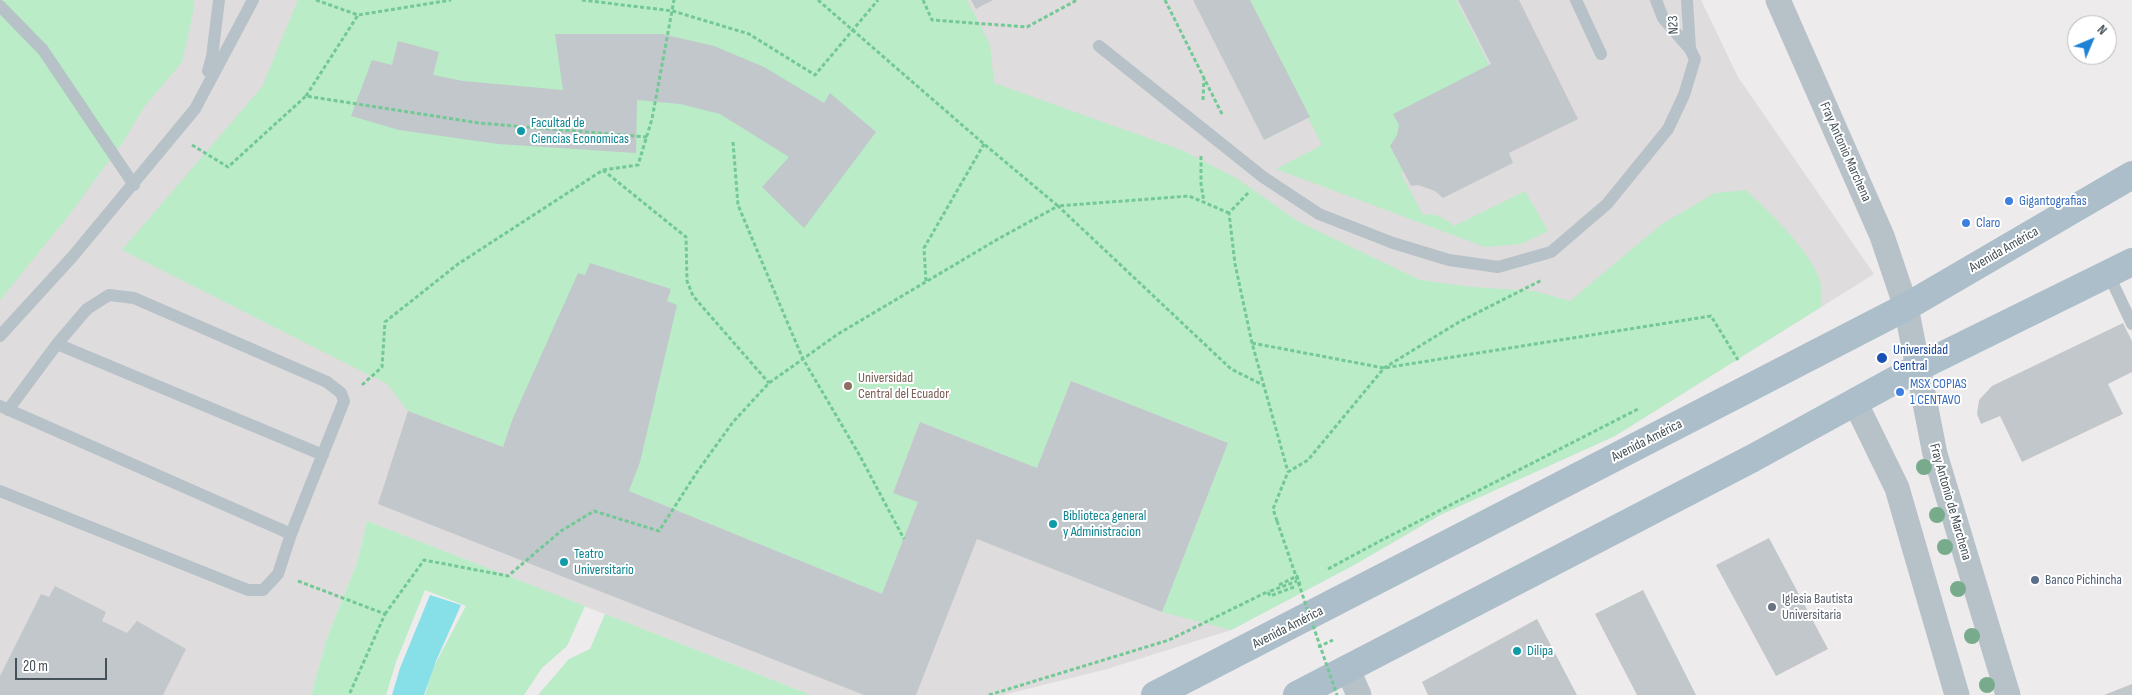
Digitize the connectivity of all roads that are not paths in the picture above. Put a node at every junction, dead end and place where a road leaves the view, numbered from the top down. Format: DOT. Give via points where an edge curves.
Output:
graph roads {
  1 [pos="219,0"];
  2 [pos="253,0"];
  3 [pos="1576,0"];
  4 [pos="1656,0"];
  5 [pos="1687,0"];
  6 [pos="1778,0"];
  7 [pos="0,6"];
  8 [pos="1099,46"];
  9 [pos="1690,49"];
  10 [pos="1601,54"];
  11 [pos="195,109"];
  12 [pos="2132,175"];
  13 [pos="134,184"];
  14 [pos="2120,268"];
  15 [pos="1906,306"];
  16 [pos="2132,324"];
  17 [pos="0,336"];
  18 [pos="57,344"];
  19 [pos="1917,368"];
  20 [pos="1855,402"];
  21 [pos="4,408"];
  22 [pos="323,455"];
  23 [pos="0,491"];
  24 [pos="290,534"];
  25 [pos="1348,670"];
  26 [pos="1155,695"];
  27 [pos="1296,695"];
  28 [pos="1359,695"];
  29 [pos="1957,695"];
  30 [pos="2008,695"];
  1 -- 11 [label="lane" via="212,57"];
  2 -- 11 [label="lane"];
  3 -- 10 [label="lane"];
  4 -- 9 [label="lane, N23" via="1663,18"];
  5 -- 9 [label="lane, N23"];
  6 -- 15 [label="street, Fray Antonio Marchena" via="1882,236"];
  7 -- 13 [label="lane" via="43,50"];
  8 -- 9 [label="lane, N23" via="1263,177 1319,214 1393,243 1449,260 1498,267 1551,252 1607,204 1668,129 1684,95 1695,59"];
  11 -- 13 [label="lane"];
  12 -- 15 [label="main road, Avenida América"];
  13 -- 17 [label="lane"];
  14 -- 16 [label="lane"];
  14 -- 19 [label="main road"];
  15 -- 19 [label="street, Fray Antonio de Marchena"];
  15 -- 26 [label="main road, Avenida América"];
  18 -- 21 [label="lane"];
  18 -- 22 [label="lane"];
  18 -- 22 [label="lane" via="87,309 109,295 134,298 327,382 341,393 344,401"];
  19 -- 20 [label="main road"];
  19 -- 30 [label="street, Fray Antonio de Marchena" via="1935,454"];
  20 -- 25 [label="main road"];
  20 -- 29 [label="street" via="1896,488"];
  21 -- 24 [label="lane"];
  22 -- 24 [label="lane"];
  23 -- 24 [label="lane" via="248,590 263,590 278,574"];
  25 -- 27 [label="main road"];
  25 -- 28 [label="street"];
}
